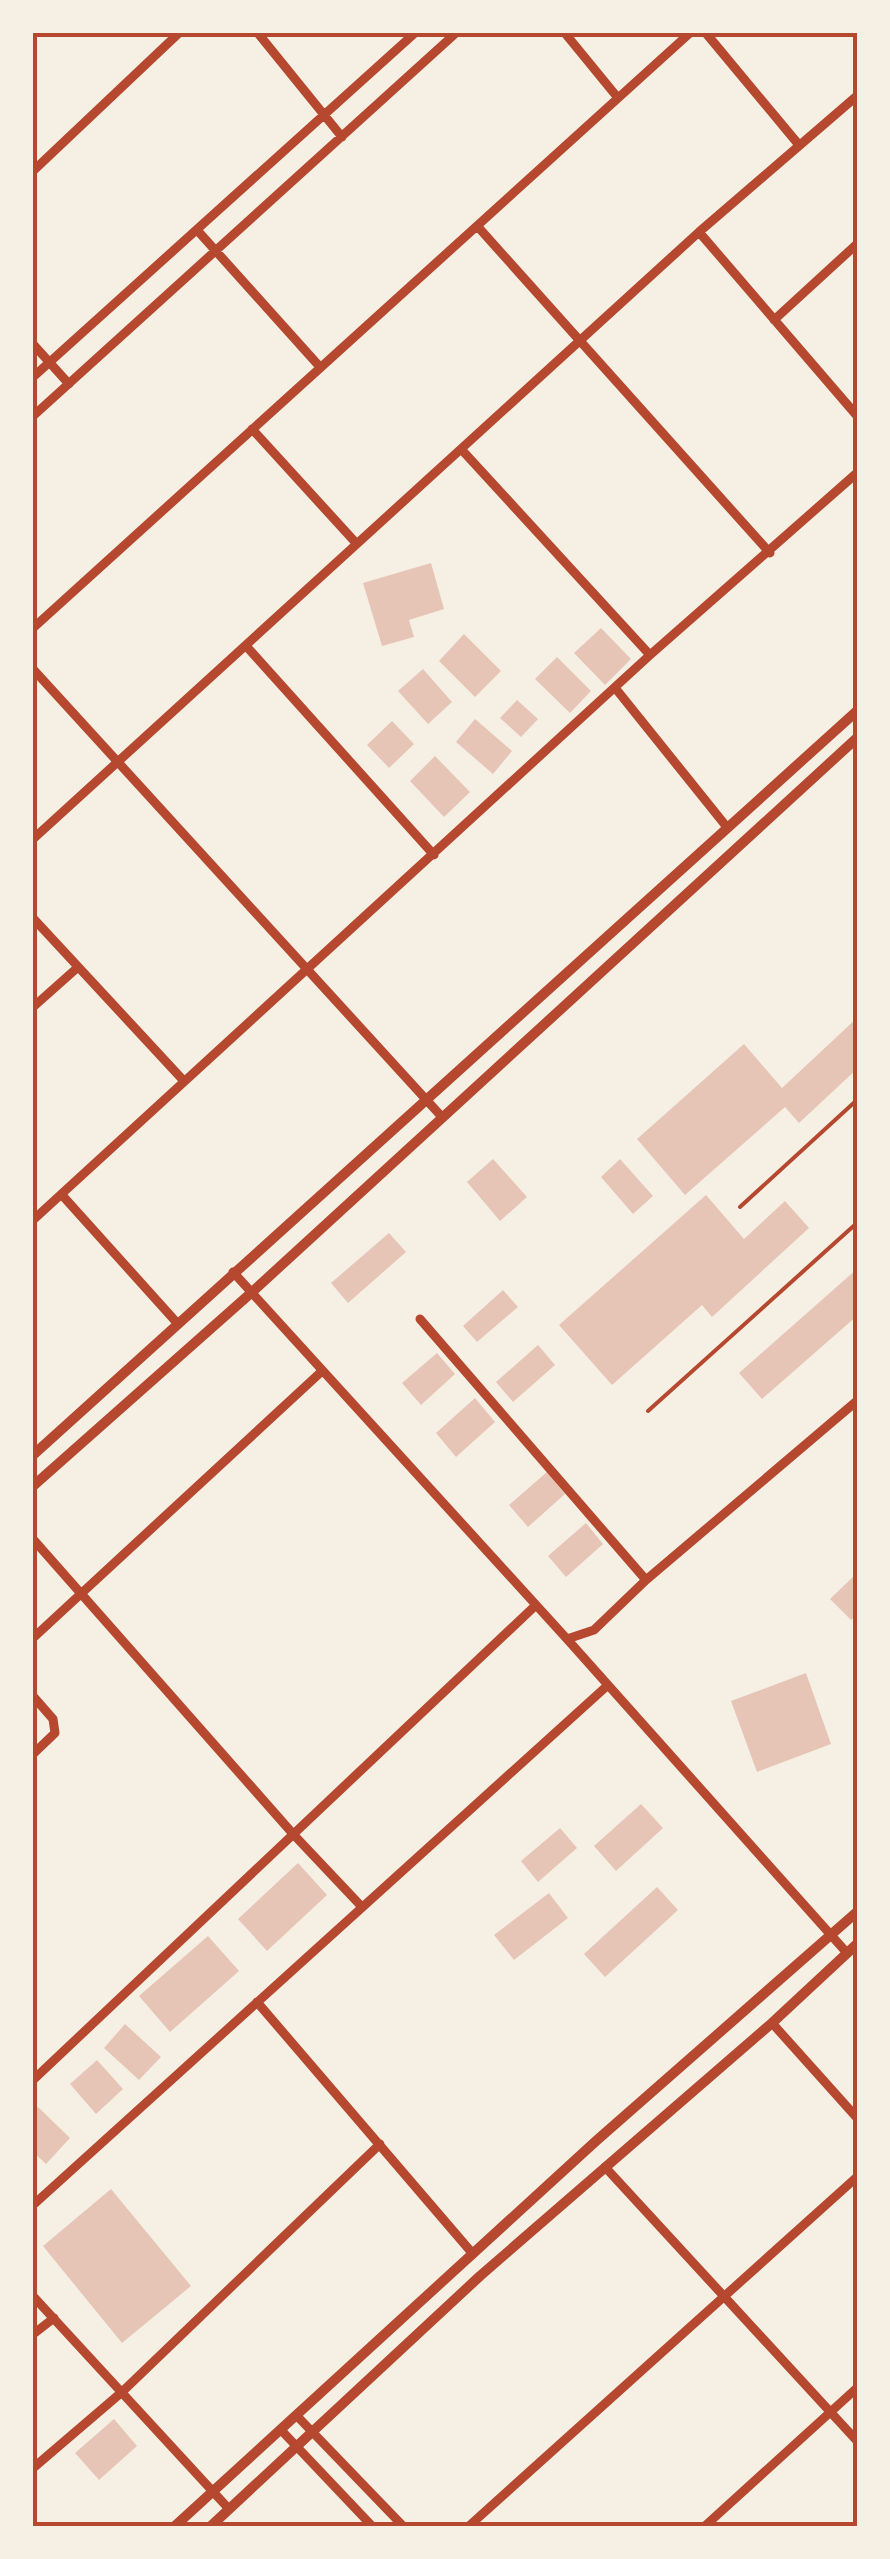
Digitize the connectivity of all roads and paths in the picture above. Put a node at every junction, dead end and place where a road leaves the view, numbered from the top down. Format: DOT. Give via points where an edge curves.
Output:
graph roads {
  1 [pos="180,32"];
  2 [pos="257,32"];
  3 [pos="416,32"];
  4 [pos="458,32"];
  5 [pos="564,32"];
  6 [pos="691,32"];
  7 [pos="705,32"];
  8 [pos="858,94"];
  9 [pos="618,98"];
  10 [pos="326,116"];
  11 [pos="342,136"];
  12 [pos="798,145"];
  13 [pos="32,172"];
  14 [pos="479,228"];
  15 [pos="197,230"];
  16 [pos="699,232"];
  17 [pos="858,242"];
  18 [pos="216,251"];
  19 [pos="774,320"];
  20 [pos="580,343"];
  21 [pos="32,344"];
  22 [pos="50,362"];
  23 [pos="320,367"];
  24 [pos="32,378"];
  25 [pos="69,384"];
  26 [pos="858,417"];
  27 [pos="32,418"];
  28 [pos="252,428"];
  29 [pos="461,449"];
  30 [pos="858,472"];
  31 [pos="356,543"];
  32 [pos="770,553"];
  33 [pos="32,629"];
  34 [pos="247,647"];
  35 [pos="650,656"];
  36 [pos="32,668"];
  37 [pos="616,690"];
  38 [pos="858,710"];
  39 [pos="858,737"];
  40 [pos="120,762"];
  41 [pos="726,826"];
  42 [pos="32,840"];
  43 [pos="434,855"];
  44 [pos="32,918"];
  45 [pos="77,968"];
  46 [pos="309,970"];
  47 [pos="32,1008"];
  48 [pos="183,1080"];
  49 [pos="858,1099"];
  50 [pos="424,1100"];
  51 [pos="442,1117"];
  52 [pos="62,1195"];
  53 [pos="740,1207"];
  54 [pos="32,1221"];
  55 [pos="858,1222"];
  56 [pos="233,1272"];
  57 [pos="251,1293"];
  58 [pos="420,1319"];
  59 [pos="178,1324"];
  60 [pos="321,1372"];
  61 [pos="858,1400"];
  62 [pos="648,1410"];
  63 [pos="32,1456"];
  64 [pos="32,1486"];
  65 [pos="32,1538"];
  66 [pos="646,1580"];
  67 [pos="81,1595"];
  68 [pos="536,1605"];
  69 [pos="32,1638"];
  70 [pos="567,1640"];
  71 [pos="608,1685"];
  72 [pos="32,1695"];
  73 [pos="32,1754"];
  74 [pos="294,1835"];
  75 [pos="362,1907"];
  76 [pos="858,1911"];
  77 [pos="832,1935"];
  78 [pos="858,1943"];
  79 [pos="846,1954"];
  80 [pos="257,2002"];
  81 [pos="772,2023"];
  82 [pos="32,2081"];
  83 [pos="858,2118"];
  84 [pos="380,2144"];
  85 [pos="605,2167"];
  86 [pos="858,2176"];
  87 [pos="32,2206"];
  88 [pos="474,2254"];
  89 [pos="32,2295"];
  90 [pos="726,2297"];
  91 [pos="54,2318"];
  92 [pos="32,2335"];
  93 [pos="858,2387"];
  94 [pos="122,2392"];
  95 [pos="831,2412"];
  96 [pos="297,2416"];
  97 [pos="281,2430"];
  98 [pos="312,2432"];
  99 [pos="858,2442"];
  100 [pos="296,2447"];
  101 [pos="32,2451"];
  102 [pos="42,2461"];
  103 [pos="32,2469"];
  104 [pos="212,2492"];
  105 [pos="229,2510"];
  106 [pos="175,2526"];
  107 [pos="210,2526"];
  108 [pos="372,2526"];
  109 [pos="403,2526"];
  110 [pos="469,2526"];
  111 [pos="705,2526"];
  1 -- 13 [label="street"];
  2 -- 10 [label="street"];
  3 -- 10 [label="street"];
  4 -- 11 [label="street"];
  5 -- 9 [label="street"];
  6 -- 9 [label="street"];
  7 -- 12 [label="street"];
  8 -- 12 [label="street"];
  9 -- 14 [label="street"];
  10 -- 11 [label="street"];
  10 -- 15 [label="street"];
  11 -- 18 [label="street"];
  12 -- 16 [label="street"];
  14 -- 20 [label="street"];
  14 -- 23 [label="street"];
  15 -- 18 [label="street"];
  15 -- 22 [label="street"];
  16 -- 19 [label="street"];
  16 -- 20 [label="street"];
  17 -- 19 [label="street"];
  18 -- 23 [label="street"];
  18 -- 25 [label="street"];
  19 -- 26 [label="street"];
  20 -- 29 [label="street"];
  20 -- 32 [label="street"];
  21 -- 22 [label="street"];
  22 -- 24 [label="street"];
  22 -- 25 [label="street"];
  23 -- 28 [label="street"];
  25 -- 27 [label="street"];
  28 -- 31 [label="street"];
  28 -- 33 [label="street"];
  29 -- 31 [label="street"];
  29 -- 35 [label="street"];
  30 -- 32 [label="street"];
  31 -- 34 [label="street"];
  32 -- 35 [label="street"];
  34 -- 40 [label="street"];
  34 -- 43 [label="street"];
  35 -- 37 [label="street"];
  36 -- 40 [label="street"];
  37 -- 41 [label="street"];
  37 -- 43 [label="street"];
  38 -- 41 [label="street"];
  39 -- 51 [label="street"];
  40 -- 42 [label="street"];
  40 -- 46 [label="street"];
  41 -- 50 [label="street"];
  43 -- 46 [label="street"];
  44 -- 45 [label="street"];
  45 -- 47 [label="street"];
  45 -- 48 [label="street"];
  46 -- 48 [label="street"];
  46 -- 50 [label="street"];
  48 -- 52 [label="street"];
  49 -- 53 [label="lane"];
  50 -- 51 [label="street"];
  50 -- 56 [label="street"];
  51 -- 57 [label="street"];
  52 -- 54 [label="street"];
  52 -- 59 [label="street"];
  55 -- 62 [label="lane"];
  56 -- 57 [label="street"];
  56 -- 59 [label="street"];
  57 -- 60 [label="street"];
  57 -- 64 [label="street"];
  58 -- 66 [label="street"];
  59 -- 63 [label="street"];
  60 -- 67 [label="street"];
  60 -- 68 [label="street"];
  61 -- 66 [label="street"];
  65 -- 67 [label="street"];
  66 -- 70 [label="street" via="594,1630"];
  67 -- 69 [label="street"];
  67 -- 74 [label="street"];
  68 -- 70 [label="street"];
  68 -- 74 [label="street"];
  70 -- 71 [label="street"];
  71 -- 75 [label="street"];
  71 -- 77 [label="street"];
  72 -- 73 [label="street" via="54,1719 54,1733"];
  74 -- 75 [label="street"];
  74 -- 82 [label="street"];
  75 -- 80 [label="street"];
  76 -- 77 [label="street"];
  77 -- 79 [label="street"];
  77 -- 88 [label="street"];
  78 -- 79 [label="street"];
  79 -- 81 [label="street"];
  80 -- 84 [label="street"];
  80 -- 87 [label="street"];
  81 -- 83 [label="street"];
  81 -- 85 [label="street"];
  84 -- 88 [label="street"];
  84 -- 94 [label="street"];
  85 -- 90 [label="street"];
  85 -- 98 [label="street"];
  86 -- 90 [label="street"];
  88 -- 96 [label="street"];
  89 -- 91 [label="street"];
  90 -- 95 [label="street"];
  90 -- 110 [label="street"];
  91 -- 92 [label="street"];
  91 -- 94 [label="street"];
  93 -- 95 [label="street"];
  94 -- 102 [label="street"];
  94 -- 104 [label="street"];
  95 -- 99 [label="street"];
  95 -- 111 [label="street"];
  96 -- 97 [label="street"];
  96 -- 98 [label="street"];
  97 -- 100 [label="street"];
  97 -- 104 [label="street"];
  98 -- 100 [label="street"];
  98 -- 109 [label="street"];
  100 -- 105 [label="street"];
  100 -- 108 [label="street"];
  101 -- 102 [label="street"];
  102 -- 103 [label="street"];
  104 -- 105 [label="street"];
  104 -- 106 [label="street"];
  105 -- 107 [label="street"];
}
